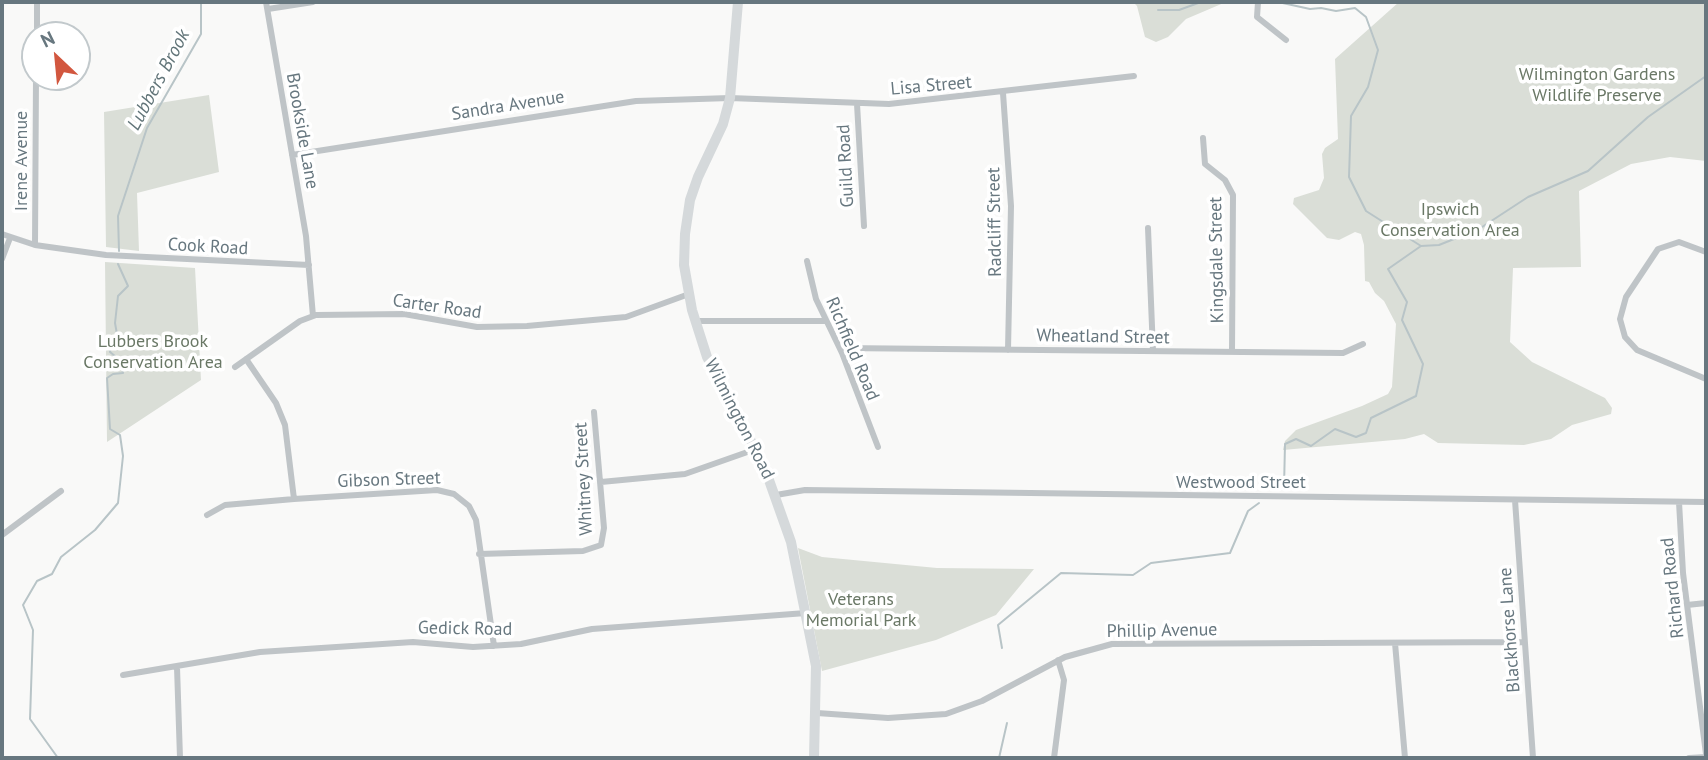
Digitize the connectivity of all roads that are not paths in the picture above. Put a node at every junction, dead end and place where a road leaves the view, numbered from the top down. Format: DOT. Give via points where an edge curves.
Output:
graph roads {
  1 [pos="37,2"];
  2 [pos="313,2"];
  3 [pos="738,2"];
  4 [pos="1258,2"];
  5 [pos="267,5"];
  6 [pos="37,21"];
  7 [pos="1286,40"];
  8 [pos="1134,76"];
  9 [pos="36,91"];
  10 [pos="1003,93"];
  11 [pos="730,98"];
  12 [pos="857,104"];
  13 [pos="1203,138"];
  14 [pos="292,155"];
  15 [pos="864,226"];
  16 [pos="1148,228"];
  17 [pos="2,234"];
  18 [pos="10,238"];
  19 [pos="35,245"];
  20 [pos="1706,252"];
  21 [pos="2,259"];
  22 [pos="807,261"];
  23 [pos="309,265"];
  24 [pos="689,294"];
  25 [pos="313,316"];
  26 [pos="695,321"];
  27 [pos="824,321"];
  28 [pos="1363,344"];
  29 [pos="840,348"];
  30 [pos="1008,350"];
  31 [pos="1153,351"];
  32 [pos="1232,352"];
  33 [pos="246,359"];
  34 [pos="235,367"];
  35 [pos="1706,379"];
  36 [pos="594,412"];
  37 [pos="878,447"];
  38 [pos="756,449"];
  39 [pos="601,482"];
  40 [pos="61,491"];
  41 [pos="776,495"];
  42 [pos="294,499"];
  43 [pos="1515,500"];
  44 [pos="1679,502"];
  45 [pos="1706,502"];
  46 [pos="207,514"];
  47 [pos="2,535"];
  48 [pos="479,554"];
  49 [pos="1706,603"];
  50 [pos="1687,605"];
  51 [pos="806,613"];
  52 [pos="1524,642"];
  53 [pos="1395,643"];
  54 [pos="494,646"];
  55 [pos="1058,660"];
  56 [pos="177,667"];
  57 [pos="123,675"];
  58 [pos="817,713"];
  59 [pos="1706,755"];
  60 [pos="180,758"];
  61 [pos="814,758"];
  62 [pos="1055,758"];
  63 [pos="1405,758"];
  64 [pos="1532,758"];
  65 [pos="1689,758"];
  1 -- 6 [label="street"];
  2 -- 5 [label="street"];
  3 -- 11 [label="main road, Wilmington Road"];
  4 -- 7 [label="street" via="1256,17"];
  5 -- 14 [label="street, Brookside Lane"];
  8 -- 10 [label="street, Lisa Street"];
  9 -- 19 [label="street, Irene Avenue"];
  10 -- 12 [label="street, Lisa Street"];
  10 -- 30 [label="street, Radcliff Street" via="1011,206"];
  11 -- 12 [label="street, Lisa Street"];
  11 -- 14 [label="street, Sandra Avenue" via="610,104"];
  11 -- 24 [label="main road, Wilmington Road" via="688,208 684,255"];
  12 -- 15 [label="street, Guild Road"];
  13 -- 32 [label="street, Kingsdale Street" via="1205,164 1225,180 1233,195"];
  14 -- 23 [label="street, Brookside Lane"];
  16 -- 31 [label="street"];
  17 -- 18 [label="street, Cook Road"];
  18 -- 19 [label="street, Cook Road"];
  18 -- 21 [label="street"];
  19 -- 23 [label="street, Cook Road" via="106,255"];
  20 -- 35 [label="street" via="1679,243 1657,249 1626,297 1620,319 1625,337 1637,350"];
  22 -- 27 [label="street, Richfield Road"];
  23 -- 25 [label="street, Brookside Lane"];
  24 -- 25 [label="street, Carter Road" via="626,317 527,326 473,327 404,314"];
  24 -- 26 [label="main road, Wilmington Road"];
  25 -- 33 [label="street"];
  26 -- 27 [label="street"];
  26 -- 38 [label="main road, Wilmington Road" via="710,366"];
  27 -- 29 [label="street, Richfield Road"];
  28 -- 32 [label="street, Wheatland Street" via="1343,354"];
  29 -- 30 [label="street, Wheatland Street"];
  29 -- 37 [label="street, Richfield Road"];
  30 -- 31 [label="street, Wheatland Street"];
  31 -- 32 [label="street, Wheatland Street"];
  33 -- 34 [label="street"];
  33 -- 42 [label="street" via="283,419"];
  36 -- 39 [label="street, Whitney Street"];
  38 -- 39 [label="street" via="685,474"];
  38 -- 41 [label="main road, Wilmington Road"];
  39 -- 48 [label="street, Whitney Street" via="601,545 583,551"];
  40 -- 47 [label="street"];
  41 -- 43 [label="street, Westwood Street" via="805,490"];
  41 -- 51 [label="main road, Wilmington Road" via="792,542"];
  42 -- 46 [label="street, Gibson Street" via="227,504"];
  42 -- 48 [label="street, Gibson Street" via="450,492 472,509"];
  43 -- 44 [label="street, Westwood Street"];
  43 -- 52 [label="street, Blackhorse Lane"];
  44 -- 45 [label="street, Westwood Street"];
  44 -- 50 [label="street, Richard Road"];
  48 -- 54 [label="street, Gibson Street"];
  49 -- 50 [label="street"];
  50 -- 59 [label="street, Richard Road"];
  51 -- 54 [label="street, Gedick Road" via="592,629"];
  51 -- 58 [label="main road, Wilmington Road" via="816,666"];
  52 -- 53 [label="street, Phillip Avenue"];
  52 -- 64 [label="street, Blackhorse Lane"];
  53 -- 55 [label="street, Phillip Avenue" via="1112,645"];
  53 -- 63 [label="street"];
  54 -- 56 [label="street, Gedick Road" via="413,642 260,652"];
  55 -- 58 [label="street, Phillip Avenue" via="982,701 946,714 888,718"];
  55 -- 62 [label="street" via="1063,681"];
  56 -- 57 [label="street, Gedick Road"];
  56 -- 60 [label="street"];
  58 -- 61 [label="main road, Wilmington Road"];
  59 -- 65 [label="street"];
}
